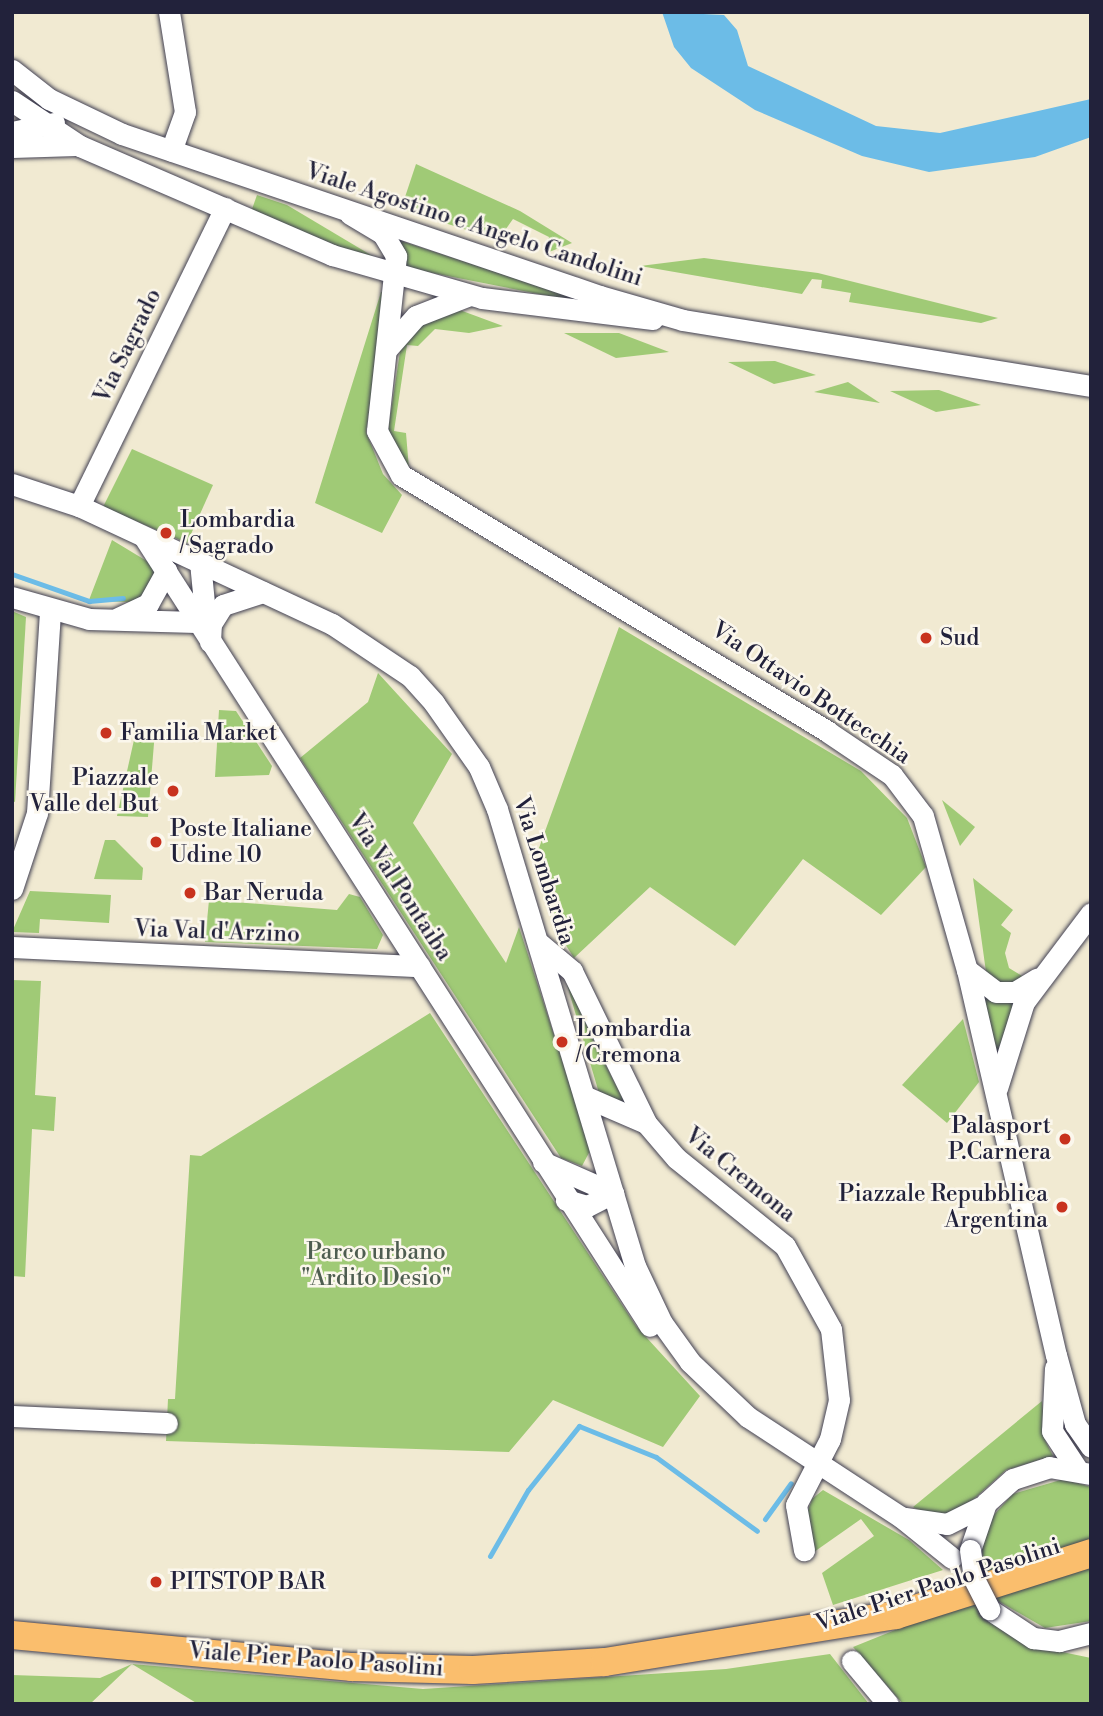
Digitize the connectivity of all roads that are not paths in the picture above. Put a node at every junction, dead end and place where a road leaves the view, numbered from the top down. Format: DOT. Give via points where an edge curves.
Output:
graph roads {
  1 [pos="169,12"];
  2 [pos="12,70"];
  3 [pos="12,101"];
  4 [pos="90,121"];
  5 [pos="46,125"];
  6 [pos="12,132"];
  7 [pos="80,146"];
  8 [pos="12,147"];
  9 [pos="171,151"];
  10 [pos="239,175"];
  11 [pos="226,209"];
  12 [pos="350,214"];
  13 [pos="395,274"];
  14 [pos="471,295"];
  15 [pos="683,320"];
  16 [pos="385,352"];
  17 [pos="1091,386"];
  18 [pos="12,484"];
  19 [pos="79,506"];
  20 [pos="143,536"];
  21 [pos="200,562"];
  22 [pos="166,571"];
  23 [pos="263,592"];
  24 [pos="12,597"];
  25 [pos="181,597"];
  26 [pos="148,604"];
  27 [pos="50,610"];
  28 [pos="109,621"];
  29 [pos="203,629"];
  30 [pos="12,889"];
  31 [pos="1091,913"];
  32 [pos="540,944"];
  33 [pos="12,947"];
  34 [pos="420,965"];
  35 [pos="967,970"];
  36 [pos="1041,976"];
  37 [pos="995,1094"];
  38 [pos="586,1097"];
  39 [pos="646,1123"];
  40 [pos="600,1150"];
  41 [pos="543,1162"];
  42 [pos="569,1173"];
  43 [pos="612,1193"];
  44 [pos="566,1200"];
  45 [pos="678,1349"];
  46 [pos="1056,1355"];
  47 [pos="12,1416"];
  48 [pos="167,1423"];
  49 [pos="1091,1447"];
  50 [pos="816,1464"];
  51 [pos="1084,1471"];
  52 [pos="986,1503"];
  53 [pos="901,1517"];
  54 [pos="1091,1535"];
  55 [pos="804,1550"];
  56 [pos="1091,1553"];
  57 [pos="961,1554"];
  58 [pos="12,1635"];
  59 [pos="786,1636"];
  60 [pos="1081,1637"];
  61 [pos="1091,1647"];
  62 [pos="852,1661"];
  63 [pos="888,1704"];
  1 -- 9 [label="street" via="185,112"];
  2 -- 4 [label="street"];
  3 -- 5 [label="street, Viale Agostino e Angelo Candolini"];
  4 -- 5 [label="street"];
  4 -- 9 [label="street, Viale Agostino e Angelo Candolini"];
  5 -- 6 [label="street"];
  5 -- 7 [label="street, Viale Agostino e Angelo Candolini"];
  7 -- 8 [label="street"];
  7 -- 11 [label="street, Viale Agostino e Angelo Candolini"];
  9 -- 10 [label="street, Viale Agostino e Angelo Candolini"];
  10 -- 11 [label="street"];
  10 -- 12 [label="street, Viale Agostino e Angelo Candolini"];
  11 -- 13 [label="street, Viale Agostino e Angelo Candolini"];
  11 -- 19 [label="street, Via Sagrado"];
  12 -- 13 [label="street, Via Ottavio Bottecchia" via="388,241"];
  12 -- 15 [label="street, Viale Agostino e Angelo Candolini"];
  13 -- 14 [label="street, Viale Agostino e Angelo Candolini"];
  13 -- 16 [label="street, Via Ottavio Bottecchia"];
  14 -- 15 [label="street, Viale Agostino e Angelo Candolini" via="631,319"];
  14 -- 16 [label="street" via="416,316"];
  15 -- 17 [label="street, Viale Agostino e Angelo Candolini"];
  16 -- 35 [label="street, Via Ottavio Bottecchia" via="377,431 401,475 697,648 903,786 934,836"];
  18 -- 19 [label="street, Via Lombardia"];
  19 -- 20 [label="street, Via Lombardia"];
  20 -- 21 [label="street, Via Lombardia"];
  20 -- 22 [label="street, Via Val Pontaiba"];
  21 -- 23 [label="street, Via Lombardia"];
  21 -- 25 [label="street"];
  21 -- 29 [label="street, Via Val Pontaiba"];
  22 -- 25 [label="street, Via Val Pontaiba"];
  22 -- 26 [label="street"];
  23 -- 29 [label="street" via="223,605"];
  23 -- 32 [label="street, Via Lombardia" via="377,651 410,676 447,720 489,787"];
  24 -- 27 [label="street"];
  25 -- 26 [label="street"];
  25 -- 29 [label="street, Via Val Pontaiba"];
  26 -- 28 [label="street"];
  27 -- 28 [label="street"];
  27 -- 30 [label="street" via="37,813"];
  28 -- 29 [label="street"];
  29 -- 34 [label="street, Via Val Pontaiba"];
  31 -- 36 [label="street"];
  32 -- 38 [label="street, Via Lombardia"];
  32 -- 39 [label="street, Via Cremona" via="572,971"];
  33 -- 34 [label="street, Via Val d'Arzino"];
  34 -- 41 [label="street, Via Val Pontaiba"];
  35 -- 36 [label="street" via="1005,993"];
  35 -- 37 [label="street, Via Ottavio Bottecchia"];
  36 -- 37 [label="street" via="1012,1026"];
  37 -- 46 [label="street, Via Ottavio Bottecchia"];
  38 -- 39 [label="street, Via Cremona"];
  38 -- 40 [label="street, Via Lombardia"];
  39 -- 50 [label="street, Via Cremona" via="676,1157 772,1232 816,1293 831,1329 840,1375 835,1422"];
  40 -- 42 [label="street" via="589,1168"];
  40 -- 43 [label="street, Via Lombardia"];
  41 -- 42 [label="street"];
  41 -- 44 [label="street, Via Val Pontaiba"];
  42 -- 43 [label="street"];
  43 -- 44 [label="street" via="587,1206"];
  43 -- 45 [label="street, Via Lombardia" via="648,1297"];
  44 -- 45 [label="street, Via Val Pontaiba" via="654,1332"];
  45 -- 50 [label="street, Via Lombardia" via="748,1417"];
  46 -- 49 [label="street, Via Ottavio Bottecchia" via="1075,1424"];
  46 -- 51 [label="street, Via Ottavio Bottecchia" via="1052,1431"];
  47 -- 48 [label="street"];
  50 -- 53 [label="street, Via Lombardia"];
  50 -- 55 [label="street" via="796,1505"];
  51 -- 52 [label="street, Via Lombardia" via="1025,1473"];
  52 -- 53 [label="street, Via Lombardia" via="969,1518 947,1524"];
  52 -- 57 [label="street"];
  53 -- 57 [label="street, Via Lombardia"];
  54 -- 59 [label="main road, Viale Pier Paolo Pasolini"];
  56 -- 59 [label="main road, Viale Pier Paolo Pasolini" via="896,1615"];
  57 -- 60 [label="street, bridge" via="989,1609 1025,1634"];
  58 -- 59 [label="main road, Viale Pier Paolo Pasolini" via="352,1667 473,1670 605,1662"];
  60 -- 61 [label="street"];
  62 -- 63 [label="street"];
}
